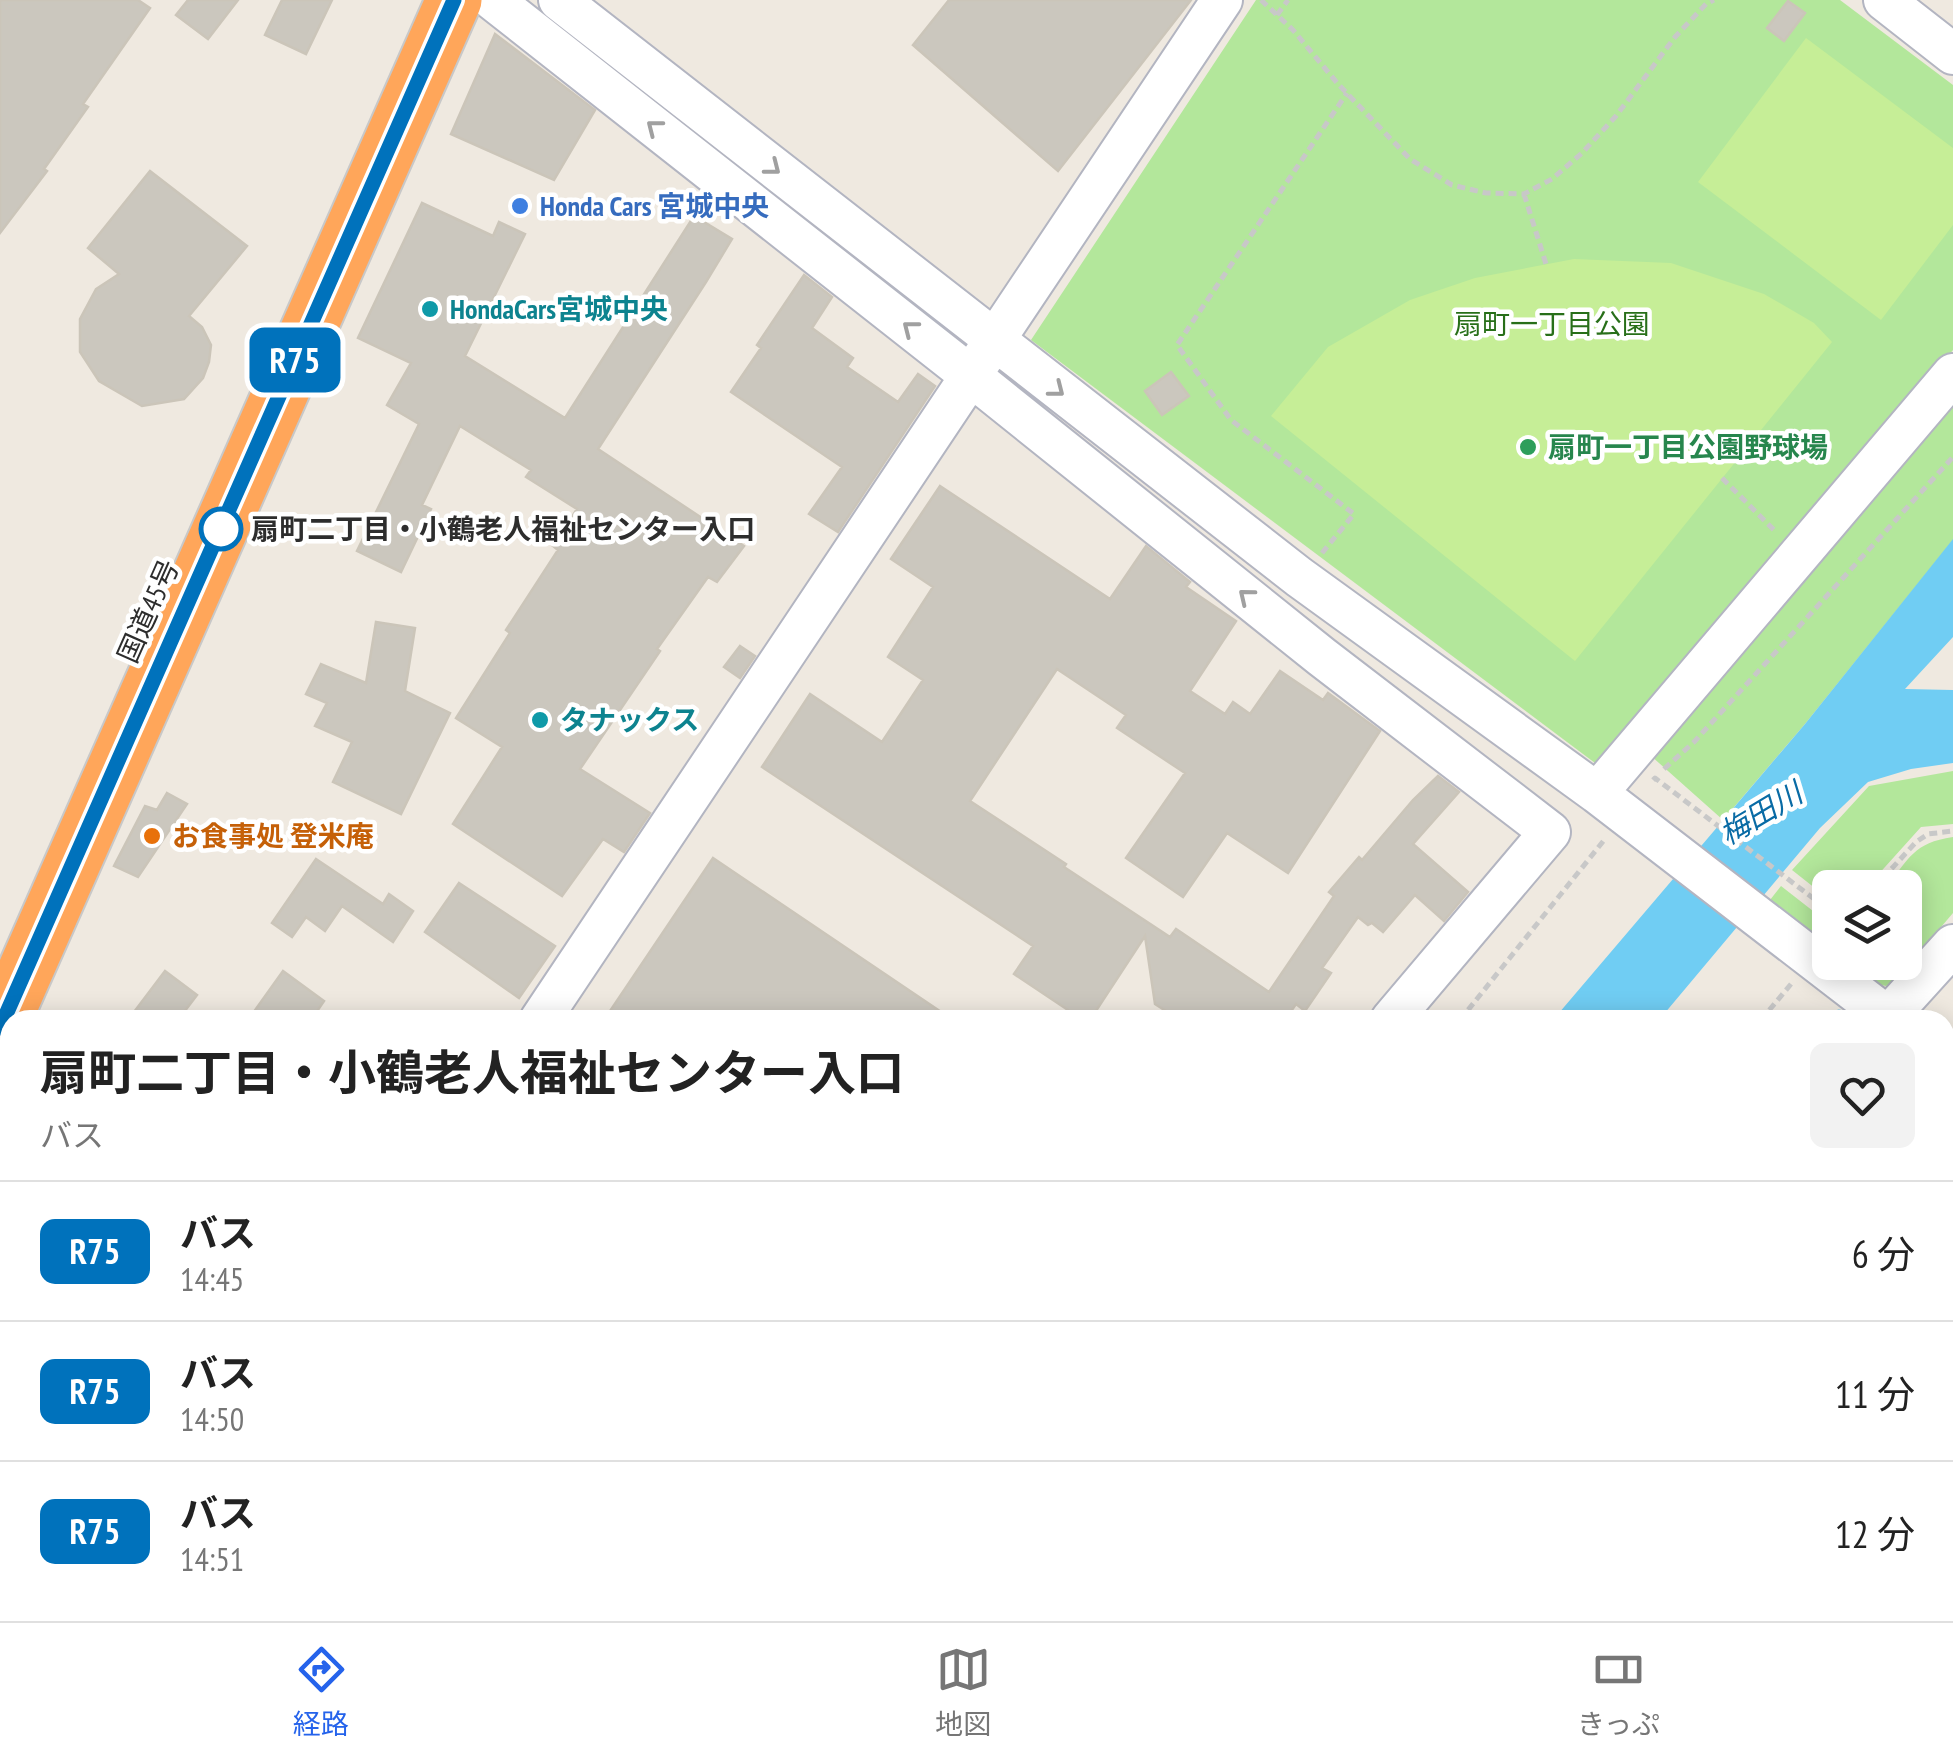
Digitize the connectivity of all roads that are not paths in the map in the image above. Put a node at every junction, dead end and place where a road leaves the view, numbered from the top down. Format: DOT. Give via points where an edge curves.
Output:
graph roads {
  1 [pos="417,0"];
  2 [pos="454,0"];
  3 [pos="493,0"];
  4 [pos="558,0"];
  5 [pos="1222,0"];
  6 [pos="1884,0"];
  7 [pos="1953,54"];
  8 [pos="994,342"];
  9 [pos="1953,374"];
  10 [pos="971,376"];
  11 [pos="1352,616"];
  12 [pos="1322,657"];
  13 [pos="1619,810"];
  14 [pos="1953,945"];
  15 [pos="0,947"];
  16 [pos="8,1010"];
  17 [pos="547,1010"];
  18 [pos="1399,1010"];
  19 [pos="1876,1010"];
  20 [pos="1895,1010"];
  1 -- 15 [label="highway, 国道45号"];
  2 -- 16 [label="highway, 国道45号"];
  10 -- 3 [label="street, one-way"];
  4 -- 8 [label="street, one-way"];
  5 -- 8 [label="street"];
  6 -- 7 [label="street"];
  8 -- 10 [label="street"];
  8 -- 11 [label="street, one-way"];
  9 -- 13 [label="street" via="1799,556"];
  12 -- 10 [label="street, one-way"];
  10 -- 17 [label="street"];
  11 -- 12 [label="street"];
  11 -- 13 [label="street"];
  12 -- 18 [label="street" via="1550,832"];
  13 -- 19 [label="street"];
  14 -- 20 [label="street"];
}
